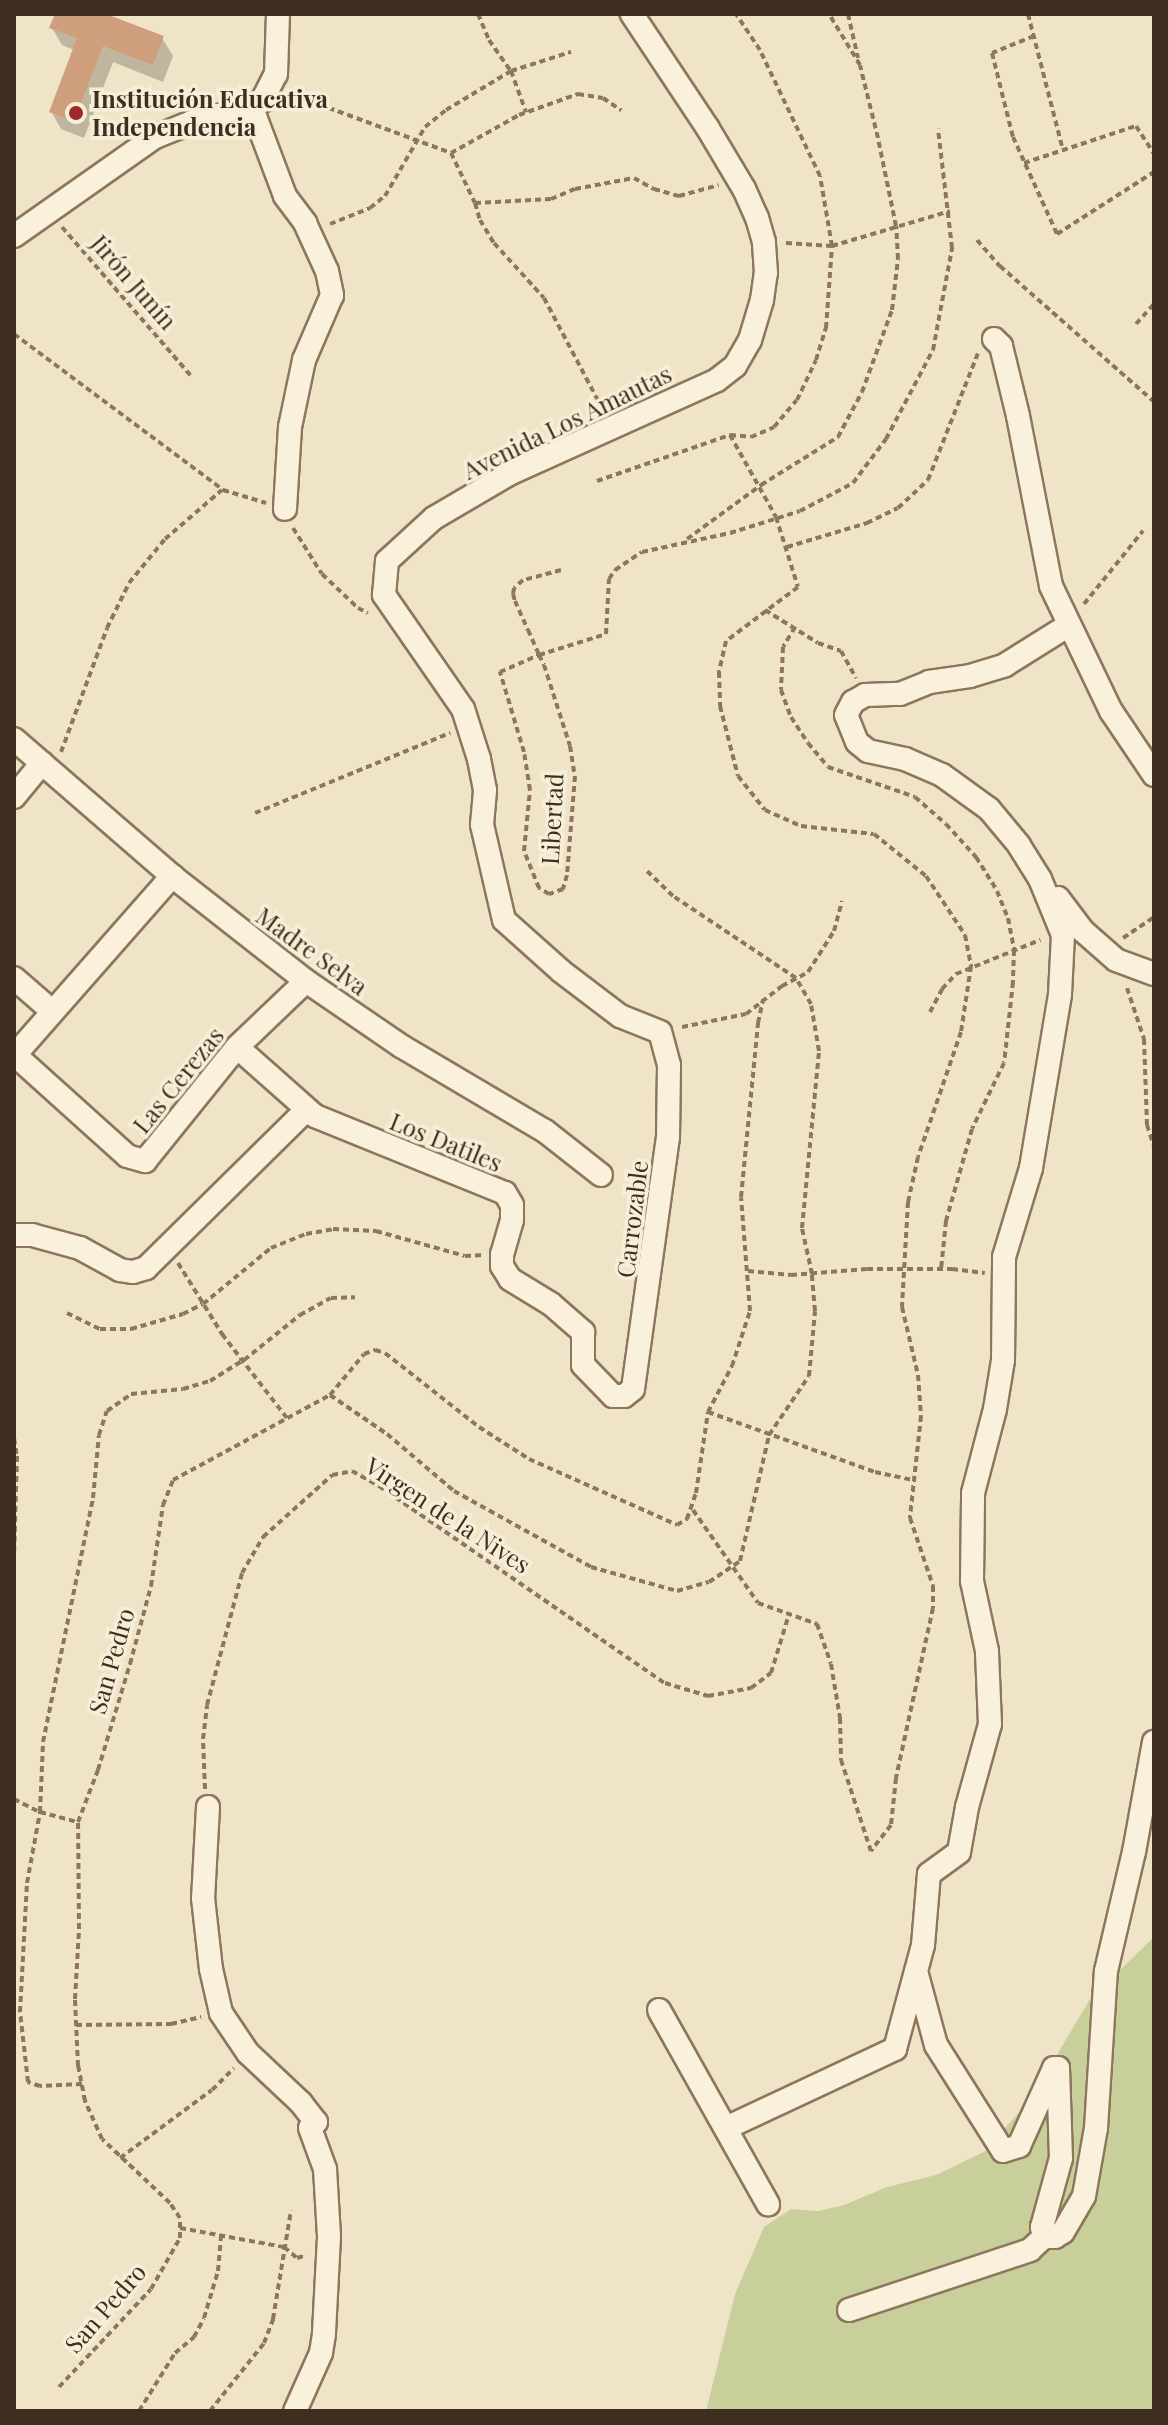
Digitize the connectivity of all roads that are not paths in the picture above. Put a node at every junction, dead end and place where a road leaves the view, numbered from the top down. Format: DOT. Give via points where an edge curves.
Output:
graph roads {
  1 [pos="278,14"];
  2 [pos="632,14"];
  3 [pos="252,108"];
  4 [pos="14,236"];
  5 [pos="994,339"];
  6 [pos="285,509"];
  7 [pos="1069,625"];
  8 [pos="14,739"];
  9 [pos="47,768"];
  10 [pos="1154,775"];
  11 [pos="14,797"];
  12 [pos="1019,845"];
  13 [pos="172,876"];
  14 [pos="1154,974"];
  15 [pos="14,978"];
  16 [pos="306,981"];
  17 [pos="52,1011"];
  18 [pos="660,1032"];
  19 [pos="237,1047"];
  20 [pos="15,1056"];
  21 [pos="306,1110"];
  22 [pos="601,1175"];
  23 [pos="14,1235"];
  24 [pos="502,1254"];
  25 [pos="1154,1742"];
  26 [pos="208,1807"];
  27 [pos="916,1970"];
  28 [pos="659,2010"];
  29 [pos="726,2128"];
  30 [pos="768,2204"];
  31 [pos="1044,2237"];
  32 [pos="849,2310"];
  33 [pos="295,2411"];
  1 -- 3 [label="street" via="276,74 262,101"];
  2 -- 18 [label="street, Avenida Los Amautas" via="737,176 764,242 766,273 750,340 735,366 717,380 509,474 434,518 387,561 384,595 463,709 479,759 485,790 482,825 504,920 620,1016"];
  3 -- 4 [label="street" via="155,137"];
  3 -- 6 [label="street" via="285,196 327,271 332,295 304,360 290,427"];
  5 -- 7 [label="street" via="1001,346 1015,402 1051,586"];
  7 -- 10 [label="street" via="1111,711"];
  7 -- 12 [label="street" via="1005,665 900,694 865,695 846,715 857,742 868,751 942,775 989,809"];
  8 -- 9 [label="street, Madre Selva"];
  9 -- 11 [label="street"];
  9 -- 13 [label="street, Madre Selva"];
  12 -- 14 [label="street" via="1083,931 1110,955"];
  12 -- 27 [label="street" via="1063,935 1060,994 1031,1168 1015,1214 1004,1275 1003,1360 995,1409 973,1493 972,1581 987,1651 990,1724 959,1852 929,1874"];
  13 -- 16 [label="street, Madre Selva"];
  13 -- 17 [label="street"];
  15 -- 17 [label="street"];
  16 -- 19 [label="street, Las Cerezas"];
  16 -- 22 [label="street, Madre Selva" via="401,1046 545,1131"];
  17 -- 20 [label="street"];
  18 -- 24 [label="street, Carrozable" via="669,1065 668,1138 633,1389 613,1396 583,1365 583,1332 510,1279"];
  19 -- 20 [label="street, Las Cerezas" via="145,1161 127,1156"];
  19 -- 21 [label="street, Los Datiles"];
  21 -- 23 [label="street" via="146,1268 120,1270 80,1248"];
  21 -- 24 [label="street, Los Datiles" via="505,1193 512,1220"];
  25 -- 31 [label="street" via="1106,1971 1096,2128 1084,2196 1063,2232"];
  26 -- 33 [label="street" via="203,1898 221,2013 248,2053 316,2122 310,2128 326,2178 324,2334"];
  27 -- 29 [label="street" via="895,2049"];
  27 -- 31 [label="street" via="936,2045 1003,2151 1019,2146 1058,2068 1061,2158 1042,2227"];
  28 -- 29 [label="street"];
  29 -- 30 [label="street"];
  31 -- 32 [label="street" via="1030,2250"];
}
